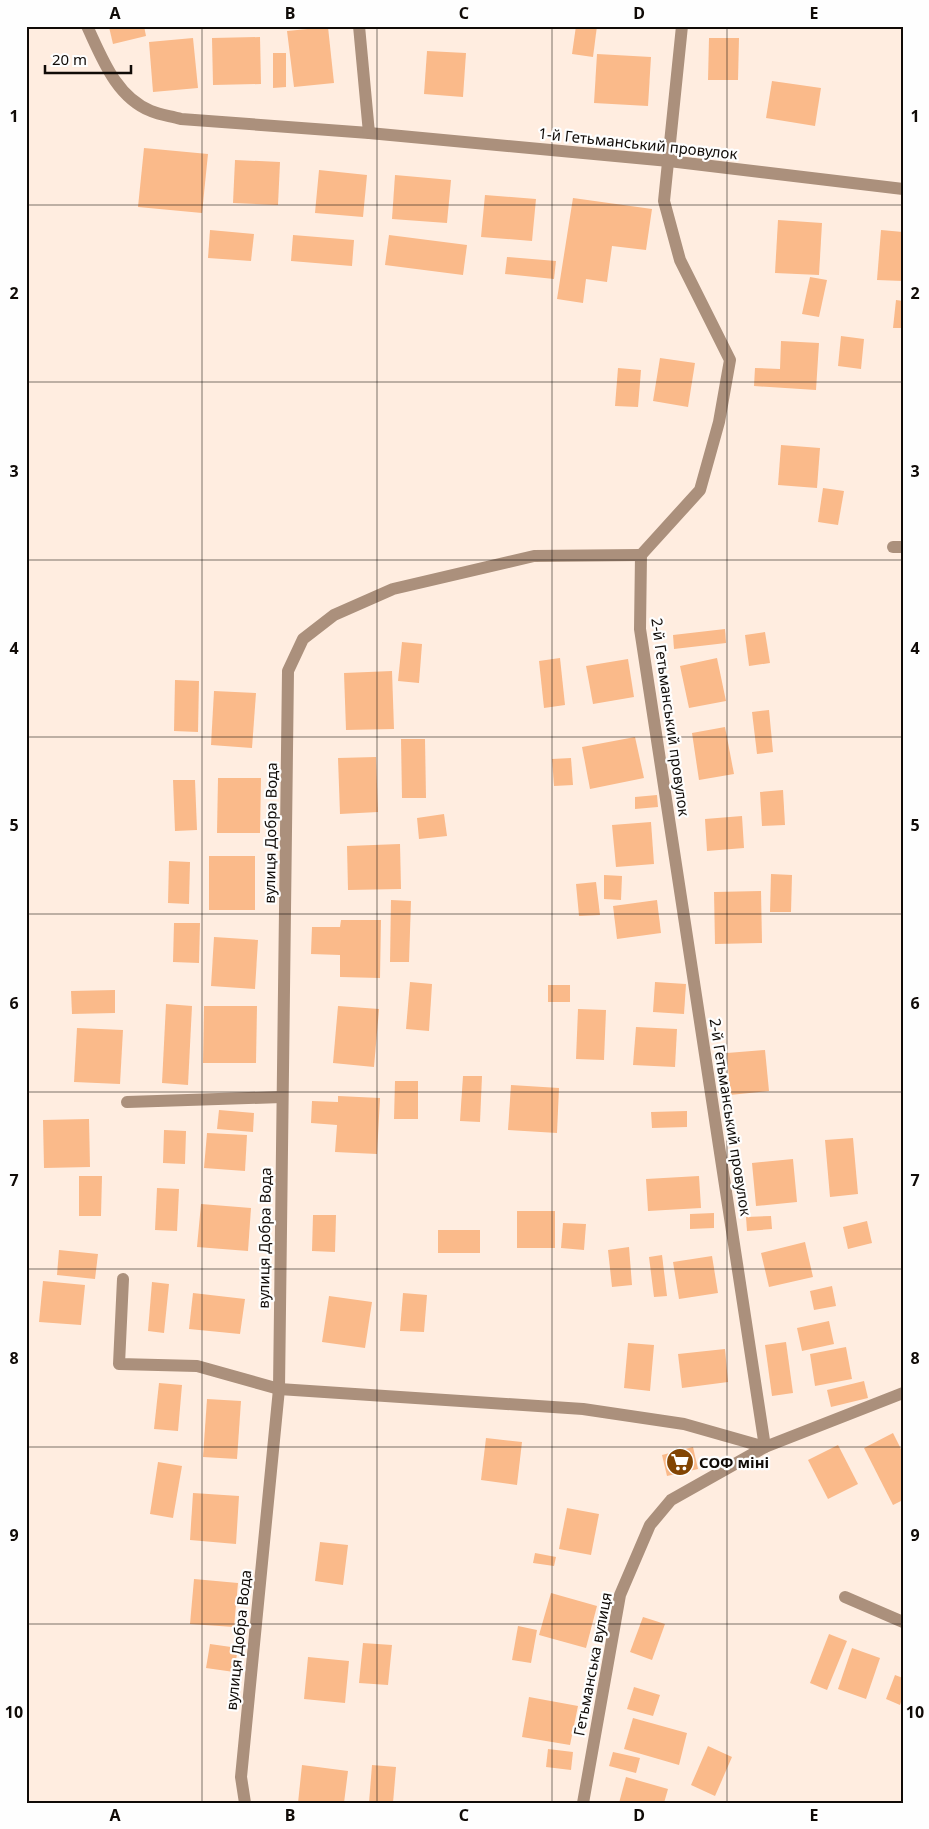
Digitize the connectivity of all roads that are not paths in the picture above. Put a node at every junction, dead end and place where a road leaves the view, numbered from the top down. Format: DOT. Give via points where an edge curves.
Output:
graph roads {
  1 [pos="87,26"];
  2 [pos="358,26"];
  3 [pos="682,26"];
  4 [pos="369,133"];
  5 [pos="669,161"];
  6 [pos="903,189"];
  7 [pos="641,555"];
  8 [pos="282,1096"];
  9 [pos="127,1102"];
  10 [pos="123,1279"];
  11 [pos="279,1389"];
  12 [pos="903,1393"];
  13 [pos="765,1447"];
  14 [pos="845,1597"];
  15 [pos="903,1622"];
  16 [pos="245,1803"];
  17 [pos="583,1803"];
  1 -- 4 [label="street, 1-й Гетьманський провулок" via="110,74 128,98 151,111 181,119"];
  2 -- 4 [label="street"];
  3 -- 5 [label="street"];
  4 -- 5 [label="street, 1-й Гетьманський провулок"];
  5 -- 6 [label="street, 1-й Гетьманський провулок"];
  5 -- 7 [label="street" via="664,201 680,260 730,360 719,422 700,490"];
  7 -- 8 [label="street, вулиця Добра Вода" via="534,556 392,589 334,615 303,639 288,671"];
  7 -- 13 [label="street, 2-й Гетьманський провулок" via="640,629"];
  8 -- 9 [label="street"];
  8 -- 11 [label="street, вулиця Добра Вода"];
  10 -- 11 [label="street" via="119,1364 197,1366"];
  11 -- 13 [label="street" via="583,1409 684,1424"];
  11 -- 16 [label="street, вулиця Добра Вода" via="241,1777"];
  12 -- 13 [label="street, Гетьманська вулиця"];
  13 -- 17 [label="street, Гетьманська вулиця" via="670,1500 650,1525 620,1595"];
  14 -- 15 [label="street"];
}
